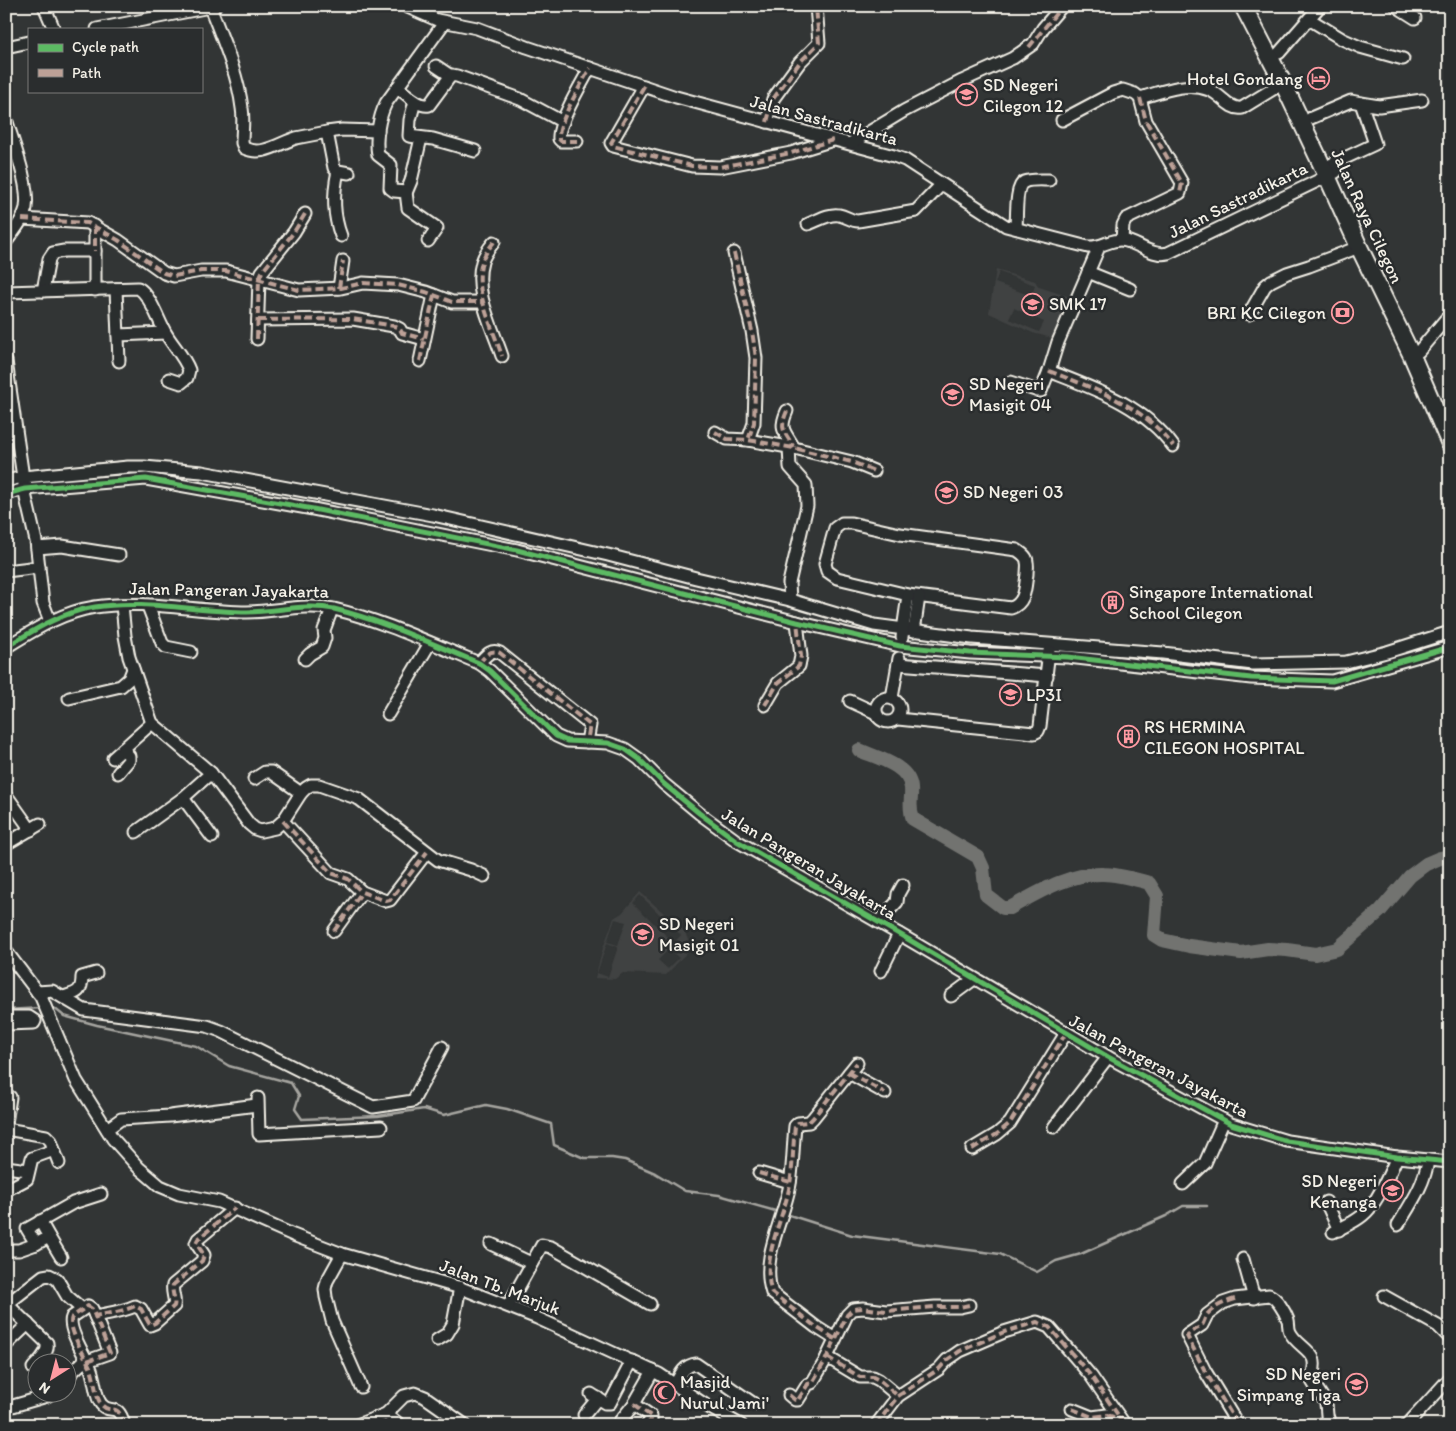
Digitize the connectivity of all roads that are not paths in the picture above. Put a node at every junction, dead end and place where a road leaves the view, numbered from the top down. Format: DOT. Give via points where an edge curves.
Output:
graph roads {
  1 [pos="44,6"];
  2 [pos="405,6"];
  3 [pos="816,6"];
  4 [pos="1062,6"];
  5 [pos="1243,6"];
  6 [pos="1255,6"];
  7 [pos="1320,6"];
  8 [pos="1396,6"];
  9 [pos="212,7"];
  10 [pos="1415,18"];
  11 [pos="1309,19"];
  12 [pos="444,22"];
  13 [pos="54,28"];
  14 [pos="102,28"];
  15 [pos="28,42"];
  16 [pos="7,46"];
  17 [pos="1279,53"];
  18 [pos="1403,59"];
  19 [pos="436,66"];
  20 [pos="590,68"];
  21 [pos="451,76"];
  22 [pos="1282,83"];
  23 [pos="644,86"];
  24 [pos="398,88"];
  25 [pos="1140,98"];
  26 [pos="1422,100"];
  27 [pos="415,101"];
  28 [pos="1361,103"];
  29 [pos="1312,118"];
  30 [pos="6,119"];
  31 [pos="1062,120"];
  32 [pos="563,122"];
  33 [pos="767,122"];
  34 [pos="327,132"];
  35 [pos="378,132"];
  36 [pos="421,138"];
  37 [pos="833,140"];
  38 [pos="577,141"];
  39 [pos="851,143"];
  40 [pos="475,152"];
  41 [pos="11,155"];
  42 [pos="1332,171"];
  43 [pos="1049,180"];
  44 [pos="941,184"];
  45 [pos="406,193"];
  46 [pos="305,214"];
  47 [pos="22,219"];
  48 [pos="808,224"];
  49 [pos="95,226"];
  50 [pos="1016,228"];
  51 [pos="342,236"];
  52 [pos="1122,240"];
  53 [pos="428,241"];
  54 [pos="6,242"];
  55 [pos="494,242"];
  56 [pos="1099,247"];
  57 [pos="1359,247"];
  58 [pos="96,251"];
  59 [pos="734,252"];
  60 [pos="343,261"];
  61 [pos="1088,272"];
  62 [pos="259,279"];
  63 [pos="338,288"];
  64 [pos="116,289"];
  65 [pos="1130,289"];
  66 [pos="95,290"];
  67 [pos="43,291"];
  68 [pos="6,292"];
  69 [pos="434,295"];
  70 [pos="483,302"];
  71 [pos="1249,314"];
  72 [pos="1450,314"];
  73 [pos="258,320"];
  74 [pos="165,333"];
  75 [pos="118,334"];
  76 [pos="257,339"];
  77 [pos="424,339"];
  78 [pos="1415,353"];
  79 [pos="502,356"];
  80 [pos="119,361"];
  81 [pos="420,361"];
  82 [pos="6,364"];
  83 [pos="1049,371"];
  84 [pos="169,378"];
  85 [pos="1011,382"];
  86 [pos="786,411"];
  87 [pos="1449,418"];
  88 [pos="715,432"];
  89 [pos="748,440"];
  90 [pos="1450,444"];
  91 [pos="1174,446"];
  92 [pos="791,447"];
  93 [pos="874,471"];
  94 [pos="23,477"];
  95 [pos="6,481"];
  96 [pos="25,489"];
  97 [pos="6,494"];
  98 [pos="518,534"];
  99 [pos="37,548"];
  100 [pos="510,549"];
  101 [pos="119,555"];
  102 [pos="39,567"];
  103 [pos="6,571"];
  104 [pos="914,596"];
  105 [pos="790,600"];
  106 [pos="122,605"];
  107 [pos="148,606"];
  108 [pos="332,609"];
  109 [pos="50,621"];
  110 [pos="798,622"];
  111 [pos="909,630"];
  112 [pos="1450,632"];
  113 [pos="430,643"];
  114 [pos="1043,643"];
  115 [pos="900,646"];
  116 [pos="6,647"];
  117 [pos="1450,647"];
  118 [pos="191,652"];
  119 [pos="1036,656"];
  120 [pos="1048,657"];
  121 [pos="305,659"];
  122 [pos="1210,659"];
  123 [pos="479,663"];
  124 [pos="898,664"];
  125 [pos="133,669"];
  126 [pos="1210,674"];
  127 [pos="1047,676"];
  128 [pos="70,698"];
  129 [pos="892,698"];
  130 [pos="850,700"];
  131 [pos="764,705"];
  132 [pos="876,713"];
  133 [pos="388,714"];
  134 [pos="898,719"];
  135 [pos="152,723"];
  136 [pos="587,742"];
  137 [pos="123,749"];
  138 [pos="113,758"];
  139 [pos="118,772"];
  140 [pos="211,773"];
  141 [pos="254,779"];
  142 [pos="301,793"];
  143 [pos="183,798"];
  144 [pos="9,799"];
  145 [pos="283,821"];
  146 [pos="136,832"];
  147 [pos="212,837"];
  148 [pos="6,844"];
  149 [pos="427,852"];
  150 [pos="484,876"];
  151 [pos="903,885"];
  152 [pos="362,892"];
  153 [pos="878,922"];
  154 [pos="334,932"];
  155 [pos="899,934"];
  156 [pos="6,951"];
  157 [pos="881,971"];
  158 [pos="96,973"];
  159 [pos="974,978"];
  160 [pos="39,995"];
  161 [pos="951,996"];
  162 [pos="63,997"];
  163 [pos="6,1017"];
  164 [pos="6,1024"];
  165 [pos="1066,1033"];
  166 [pos="442,1047"];
  167 [pos="1108,1057"];
  168 [pos="857,1063"];
  169 [pos="849,1073"];
  170 [pos="885,1093"];
  171 [pos="6,1097"];
  172 [pos="1224,1120"];
  173 [pos="6,1123"];
  174 [pos="381,1127"];
  175 [pos="1054,1127"];
  176 [pos="106,1129"];
  177 [pos="6,1130"];
  178 [pos="972,1149"];
  179 [pos="54,1150"];
  180 [pos="1397,1157"];
  181 [pos="1428,1160"];
  182 [pos="1450,1162"];
  183 [pos="59,1163"];
  184 [pos="6,1167"];
  185 [pos="28,1170"];
  186 [pos="759,1173"];
  187 [pos="790,1182"];
  188 [pos="1183,1184"];
  189 [pos="6,1190"];
  190 [pos="101,1194"];
  191 [pos="1326,1202"];
  192 [pos="235,1208"];
  193 [pos="40,1221"];
  194 [pos="1398,1225"];
  195 [pos="49,1237"];
  196 [pos="36,1244"];
  197 [pos="491,1244"];
  198 [pos="6,1250"];
  199 [pos="342,1254"];
  200 [pos="61,1257"];
  201 [pos="1243,1258"];
  202 [pos="531,1263"];
  203 [pos="460,1288"];
  204 [pos="1384,1296"];
  205 [pos="1254,1298"];
  206 [pos="650,1304"];
  207 [pos="970,1305"];
  208 [pos="508,1306"];
  209 [pos="82,1309"];
  210 [pos="95,1316"];
  211 [pos="28,1324"];
  212 [pos="1450,1338"];
  213 [pos="835,1339"];
  214 [pos="437,1340"];
  215 [pos="6,1345"];
  216 [pos="44,1354"];
  217 [pos="827,1357"];
  218 [pos="87,1360"];
  219 [pos="632,1361"];
  220 [pos="78,1368"];
  221 [pos="653,1371"];
  222 [pos="1450,1378"];
  223 [pos="675,1385"];
  224 [pos="361,1387"];
  225 [pos="789,1395"];
  226 [pos="898,1396"];
  227 [pos="28,1402"];
  228 [pos="634,1404"];
  229 [pos="754,1404"];
  230 [pos="6,1408"];
  231 [pos="1072,1409"];
  232 [pos="386,1414"];
  233 [pos="584,1415"];
  234 [pos="1123,1422"];
  235 [pos="124,1425"];
  236 [pos="357,1425"];
  237 [pos="400,1425"];
  238 [pos="465,1425"];
  239 [pos="617,1425"];
  240 [pos="647,1425"];
  241 [pos="741,1425"];
  242 [pos="876,1425"];
  243 [pos="1238,1425"];
  244 [pos="1330,1425"];
  245 [pos="1407,1425"];
  1 -- 13 [label="street"];
  2 -- 12 [label="street, Jalan Sastradikarta"];
  3 -- 33 [label="street" via="819,43 800,62 773,99"];
  4 -- 39 [label="street" via="1033,44 1013,58 904,111"];
  5 -- 22 [label="highway, Jalan Raya Cilegon"];
  6 -- 17 [label="highway, Jalan Raya Cilegon"];
  7 -- 11 [label="street"];
  8 -- 10 [label="street"];
  9 -- 14 [label="street"];
  9 -- 34 [label="street" via="240,97 244,148 255,151 271,149 295,138"];
  11 -- 17 [label="street"];
  11 -- 18 [label="street" via="1360,47"];
  12 -- 20 [label="street, Jalan Sastradikarta" via="477,28"];
  12 -- 24 [label="street"];
  15 -- 16 [label="street"];
  17 -- 29 [label="highway, Jalan Raya Cilegon"];
  19 -- 21 [label="street"];
  20 -- 23 [label="street, Jalan Sastradikarta"];
  20 -- 32 [label="street"];
  21 -- 27 [label="street" via="430,105 424,106"];
  21 -- 32 [label="street" via="462,77 520,99"];
  22 -- 25 [label="street" via="1239,109 1210,90 1194,87 1173,88"];
  22 -- 42 [label="highway, Jalan Raya Cilegon"];
  23 -- 33 [label="street, Jalan Sastradikarta"];
  23 -- 37 [label="street" via="611,143 613,146 692,166 720,167 791,153"];
  24 -- 27 [label="street"];
  24 -- 35 [label="street" via="382,112"];
  25 -- 31 [label="street" via="1123,90"];
  25 -- 52 [label="street" via="1146,121 1182,183 1180,193 1126,219"];
  26 -- 28 [label="street" via="1378,106"];
  27 -- 36 [label="street" via="408,134"];
  28 -- 29 [label="street" via="1351,100"];
  28 -- 42 [label="street, Jalan Sastradikarta" via="1375,144"];
  29 -- 42 [label="highway, Jalan Raya Cilegon"];
  30 -- 41 [label="street"];
  32 -- 38 [label="street" via="559,139"];
  33 -- 37 [label="street, Jalan Sastradikarta"];
  34 -- 35 [label="street"];
  34 -- 51 [label="street" via="333,163 336,170 343,172 335,190 334,214"];
  35 -- 45 [label="street" via="378,155 391,165 390,188"];
  36 -- 40 [label="street"];
  36 -- 45 [label="street"];
  37 -- 39 [label="street, Jalan Sastradikarta"];
  39 -- 44 [label="street, Jalan Sastradikarta" via="905,160"];
  41 -- 47 [label="street" via="26,198"];
  42 -- 52 [label="street, Jalan Sastradikarta" via="1168,253 1159,254"];
  42 -- 57 [label="highway, Jalan Raya Cilegon"];
  42 -- 78 [label="highway, Jalan Raya Cilegon"];
  43 -- 50 [label="street" via="1026,181 1020,186"];
  44 -- 48 [label="street" via="916,211 858,221 832,215"];
  44 -- 50 [label="street, Jalan Sastradikarta" via="997,222"];
  45 -- 53 [label="street" via="408,208 437,228"];
  46 -- 62 [label="street"];
  47 -- 49 [label="street" via="82,222"];
  47 -- 54 [label="street"];
  49 -- 58 [label="street"];
  49 -- 62 [label="street" via="170,275 216,270"];
  50 -- 56 [label="street, Jalan Sastradikarta"];
  52 -- 56 [label="street, Jalan Sastradikarta"];
  55 -- 70 [label="street" via="481,265"];
  56 -- 61 [label="street"];
  57 -- 71 [label="street" via="1287,272 1271,281"];
  57 -- 78 [label="highway, Jalan Raya Cilegon"];
  58 -- 66 [label="street"];
  58 -- 67 [label="street" via="53,253"];
  59 -- 89 [label="street" via="756,358 754,423"];
  60 -- 63 [label="street"];
  61 -- 65 [label="street"];
  61 -- 83 [label="street"];
  62 -- 63 [label="street" via="299,290"];
  62 -- 73 [label="street"];
  63 -- 69 [label="street" via="363,283 398,285"];
  64 -- 66 [label="street"];
  64 -- 74 [label="street" via="138,288 144,292"];
  64 -- 75 [label="street"];
  66 -- 67 [label="street"];
  67 -- 68 [label="street"];
  69 -- 70 [label="street" via="452,302"];
  69 -- 77 [label="street"];
  70 -- 79 [label="street"];
  72 -- 78 [label="street"];
  73 -- 76 [label="street"];
  73 -- 77 [label="street" via="353,319 394,326 405,335"];
  74 -- 75 [label="street"];
  74 -- 84 [label="street" via="189,370 187,378 181,382"];
  75 -- 80 [label="street"];
  77 -- 81 [label="street"];
  78 -- 87 [label="highway, Jalan Raya Cilegon"];
  78 -- 90 [label="highway, Jalan Raya Cilegon"];
  82 -- 94 [label="street"];
  83 -- 85 [label="street" via="1041,391"];
  83 -- 91 [label="street" via="1116,398 1160,428"];
  86 -- 92 [label="street" via="784,433"];
  88 -- 89 [label="street" via="727,439"];
  89 -- 92 [label="street"];
  92 -- 93 [label="street" via="852,462"];
  92 -- 105 [label="street" via="790,467 806,485 807,506 789,583"];
  94 -- 95 [label="street"];
  94 -- 96 [label="street"];
  94 -- 98 [label="street" via="144,467 202,472"];
  96 -- 97 [label="street"];
  96 -- 99 [label="street"];
  96 -- 100 [label="street" via="146,479"];
  98 -- 100 [label="street"];
  98 -- 105 [label="street"];
  99 -- 101 [label="street" via="62,546"];
  99 -- 102 [label="street"];
  100 -- 110 [label="street"];
  102 -- 103 [label="street"];
  102 -- 109 [label="street" via="43,603"];
  104 -- 104 [label="street" via="830,575 825,564 838,524 850,523 900,534 1017,550 1028,562 1023,599 1011,608"];
  104 -- 111 [label="street"];
  105 -- 111 [label="street" via="874,625"];
  106 -- 107 [label="street, Jalan Pangeran Jayakarta"];
  106 -- 109 [label="street, Jalan Pangeran Jayakarta" via="95,607"];
  106 -- 125 [label="street"];
  107 -- 108 [label="street, Jalan Pangeran Jayakarta" via="248,612 308,606"];
  107 -- 118 [label="street" via="162,643 166,647"];
  108 -- 113 [label="street, Jalan Pangeran Jayakarta"];
  108 -- 121 [label="street" via="322,647"];
  109 -- 116 [label="street, Jalan Pangeran Jayakarta"];
  110 -- 115 [label="street"];
  110 -- 131 [label="street" via="799,666 778,683"];
  111 -- 114 [label="street"];
  111 -- 115 [label="street"];
  112 -- 122 [label="street" via="1346,662 1253,664"];
  113 -- 123 [label="street, Jalan Pangeran Jayakarta"];
  113 -- 133 [label="street"];
  114 -- 119 [label="street"];
  114 -- 120 [label="street"];
  114 -- 122 [label="street"];
  115 -- 119 [label="street"];
  115 -- 124 [label="street"];
  117 -- 126 [label="street" via="1332,681"];
  119 -- 120 [label="street"];
  120 -- 126 [label="street"];
  120 -- 127 [label="street"];
  122 -- 126 [label="street"];
  123 -- 136 [label="street, Jalan Pangeran Jayakarta" via="556,736 567,741"];
  123 -- 136 [label="street" via="490,652 500,653 590,725"];
  124 -- 127 [label="street"];
  124 -- 129 [label="street"];
  125 -- 128 [label="street" via="121,686"];
  125 -- 135 [label="street"];
  127 -- 134 [label="street" via="1040,726 1034,733"];
  129 -- 132 [label="street" via="883,699 877,705"];
  129 -- 134 [label="street" via="899,703"];
  130 -- 132 [label="street"];
  132 -- 134 [label="street" via="882,720"];
  135 -- 137 [label="street"];
  135 -- 140 [label="street"];
  136 -- 153 [label="street, Jalan Pangeran Jayakarta" via="608,743 625,749 698,813 737,841"];
  137 -- 138 [label="street"];
  137 -- 139 [label="street" via="129,760"];
  140 -- 143 [label="street"];
  140 -- 145 [label="street" via="255,829 271,830"];
  141 -- 142 [label="street" via="271,772"];
  142 -- 145 [label="street"];
  142 -- 149 [label="street" via="311,785 319,785 359,799"];
  143 -- 146 [label="street"];
  143 -- 147 [label="street"];
  144 -- 148 [label="street" via="35,827"];
  145 -- 152 [label="street" via="331,873 348,879"];
  149 -- 150 [label="street" via="438,860"];
  149 -- 152 [label="street" via="390,900"];
  151 -- 153 [label="street" via="896,902"];
  152 -- 154 [label="street"];
  153 -- 155 [label="street, Jalan Pangeran Jayakarta"];
  155 -- 157 [label="street"];
  155 -- 159 [label="street, Jalan Pangeran Jayakarta"];
  156 -- 160 [label="street, Jalan Tb. Marjuk"];
  158 -- 162 [label="street" via="82,977 80,989"];
  159 -- 161 [label="street"];
  159 -- 165 [label="street, Jalan Pangeran Jayakarta"];
  160 -- 162 [label="street" via="52,991"];
  160 -- 176 [label="street, Jalan Tb. Marjuk" via="76,1080"];
  162 -- 166 [label="street" via="84,1010 206,1026 221,1031 373,1107 413,1101"];
  163 -- 164 [label="street" via="35,1020 28,1024"];
  165 -- 167 [label="street, Jalan Pangeran Jayakarta"];
  165 -- 178 [label="street" via="1010,1123"];
  167 -- 172 [label="street, Jalan Pangeran Jayakarta"];
  167 -- 175 [label="street"];
  168 -- 169 [label="street"];
  169 -- 170 [label="street"];
  169 -- 187 [label="street" via="809,1122 795,1126"];
  171 -- 173 [label="street" via="10,1097"];
  172 -- 180 [label="street, Jalan Pangeran Jayakarta" via="1287,1141"];
  172 -- 188 [label="street" via="1205,1162"];
  174 -- 176 [label="street" via="259,1134 258,1102 170,1116 121,1119"];
  176 -- 192 [label="street, Jalan Tb. Marjuk" via="139,1168 160,1186"];
  177 -- 179 [label="street" via="46,1136 52,1141"];
  179 -- 183 [label="street"];
  179 -- 185 [label="street" via="32,1158"];
  180 -- 181 [label="street, Jalan Pangeran Jayakarta"];
  180 -- 191 [label="street" via="1378,1196 1355,1221 1336,1231"];
  181 -- 182 [label="street, Jalan Pangeran Jayakarta"];
  181 -- 194 [label="street" via="1420,1186"];
  184 -- 185 [label="street"];
  185 -- 189 [label="street" via="27,1178"];
  186 -- 187 [label="street"];
  187 -- 213 [label="street" via="771,1250 769,1285 772,1293"];
  190 -- 193 [label="street" via="73,1203"];
  192 -- 199 [label="street, Jalan Tb. Marjuk"];
  192 -- 210 [label="street" via="198,1239 196,1243 204,1256 202,1260 172,1285 174,1306 155,1323 150,1325 141,1309 135,1306 124,1312"];
  193 -- 195 [label="street"];
  193 -- 196 [label="street" via="27,1229"];
  195 -- 196 [label="street"];
  195 -- 200 [label="street"];
  196 -- 198 [label="street" via="19,1250"];
  197 -- 202 [label="street"];
  199 -- 203 [label="street, Jalan Tb. Marjuk"];
  199 -- 224 [label="street" via="327,1281 326,1297 332,1321"];
  201 -- 205 [label="street"];
  202 -- 206 [label="street" via="539,1248 546,1246"];
  202 -- 208 [label="street"];
  203 -- 208 [label="street, Jalan Tb. Marjuk"];
  203 -- 214 [label="street" via="453,1324 447,1334"];
  204 -- 212 [label="street" via="1438,1326"];
  205 -- 243 [label="street" via="1223,1303 1187,1336"];
  205 -- 244 [label="street" via="1272,1296 1288,1320 1289,1331 1313,1358 1315,1368 1311,1378 1326,1403"];
  207 -- 213 [label="street" via="886,1312 854,1309 847,1315"];
  208 -- 219 [label="street, Jalan Tb. Marjuk"];
  209 -- 210 [label="street" via="91,1307"];
  209 -- 211 [label="street" via="67,1296 57,1279 49,1275 37,1280 11,1301 12,1309"];
  209 -- 218 [label="street" via="70,1321"];
  210 -- 218 [label="street" via="110,1351"];
  211 -- 215 [label="street"];
  211 -- 216 [label="street" via="44,1338 48,1347"];
  213 -- 217 [label="street"];
  217 -- 225 [label="street" via="798,1400"];
  217 -- 226 [label="street" via="860,1377 879,1380"];
  218 -- 220 [label="street"];
  218 -- 235 [label="street" via="99,1401 105,1408 118,1411"];
  219 -- 221 [label="street, Jalan Tb. Marjuk"];
  219 -- 233 [label="street" via="610,1403 594,1396"];
  221 -- 223 [label="street, Jalan Tb. Marjuk"];
  221 -- 228 [label="street"];
  222 -- 245 [label="street"];
  223 -- 229 [label="street" via="684,1370 696,1364"];
  223 -- 241 [label="street, Jalan Tb. Marjuk"];
  226 -- 234 [label="street" via="960,1351 1037,1322 1049,1326 1091,1376"];
  226 -- 242 [label="street"];
  227 -- 230 [label="street"];
  228 -- 239 [label="street"];
  228 -- 240 [label="street" via="651,1416"];
  231 -- 234 [label="street" via="1092,1416 1107,1415"];
  232 -- 236 [label="street"];
  232 -- 237 [label="street"];
  232 -- 238 [label="street" via="404,1396 415,1394 425,1397"];
}
